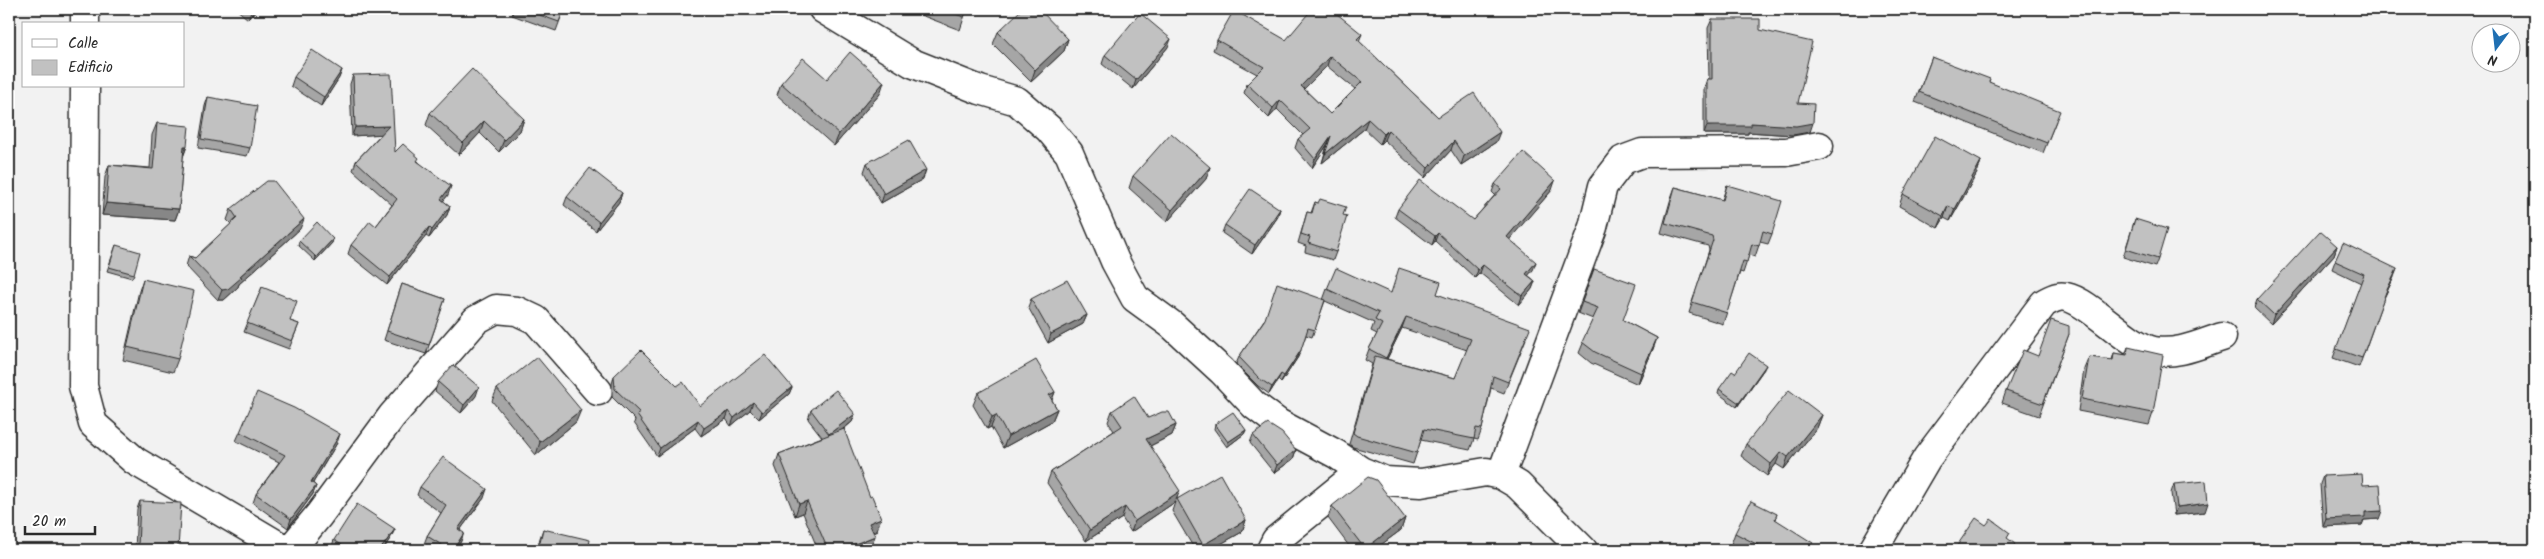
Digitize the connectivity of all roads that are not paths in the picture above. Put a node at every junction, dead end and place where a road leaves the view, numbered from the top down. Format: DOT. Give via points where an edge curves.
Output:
graph roads {
  1 [pos="86,9"];
  2 [pos="823,9"];
  3 [pos="85,22"];
  4 [pos="85,88"];
  5 [pos="1819,146"];
  6 [pos="2222,337"];
  7 [pos="598,391"];
  8 [pos="1361,471"];
  9 [pos="1501,475"];
  10 [pos="286,550"];
  11 [pos="290,550"];
  12 [pos="1271,550"];
  13 [pos="1583,550"];
  14 [pos="1873,550"];
  1 -- 3 [label="street"];
  2 -- 8 [label="street" via="912,63 1017,101 1049,128 1069,153 1115,261 1135,298 1216,364 1254,405 1278,423"];
  4 -- 10 [label="street" via="83,386 93,424 135,461"];
  5 -- 9 [label="street" via="1786,152 1642,153 1624,160 1602,186 1593,227"];
  6 -- 14 [label="street" via="2178,352 2153,351 2124,336 2076,299 2059,296 2044,303 1927,458"];
  7 -- 11 [label="street" via="536,320 517,311 496,309 476,320 392,416"];
  8 -- 9 [label="street" via="1386,481 1421,483 1486,472"];
  8 -- 12 [label="street" via="1276,540"];
  9 -- 13 [label="street" via="1518,485"];
}
